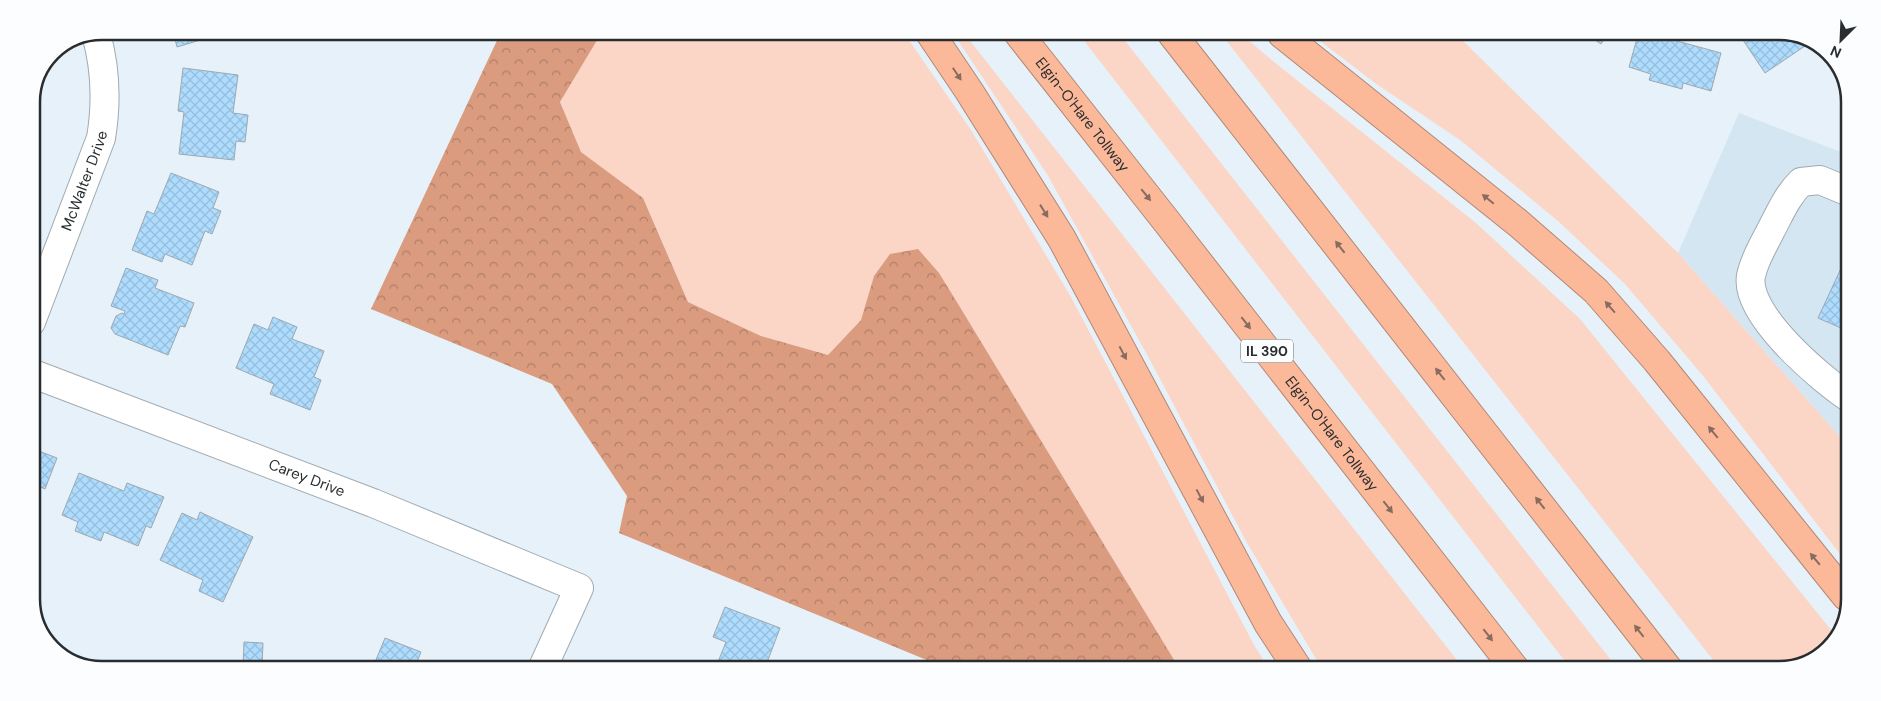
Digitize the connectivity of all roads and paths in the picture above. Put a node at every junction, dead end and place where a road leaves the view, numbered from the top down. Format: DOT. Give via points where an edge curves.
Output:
graph roads {
  1 [pos="97,40"];
  2 [pos="935,40"];
  3 [pos="1024,40"];
  4 [pos="1177,40"];
  5 [pos="1289,40"];
  6 [pos="1841,189"];
  7 [pos="40,298"];
  8 [pos="40,376"];
  9 [pos="1841,392"];
  10 [pos="1841,590"];
  11 [pos="546,661"];
  12 [pos="1293,661"];
  13 [pos="1509,661"];
  14 [pos="1662,661"];
  1 -- 7 [label="street, McWalter Drive" via="106,91 101,138"];
  2 -- 12 [label="highway, one-way" via="1062,239 1268,623"];
  3 -- 13 [label="highway, Elgin-O'Hare Tollway / IL 390, one-way"];
  14 -- 4 [label="highway, one-way"];
  10 -- 5 [label="highway, one-way" via="1657,361 1596,291"];
  6 -- 9 [label="street" via="1820,180 1801,182 1790,193 1751,277 1755,301 1767,323 1808,365"];
  8 -- 11 [label="street, Carey Drive" via="373,503 579,588"];
}
